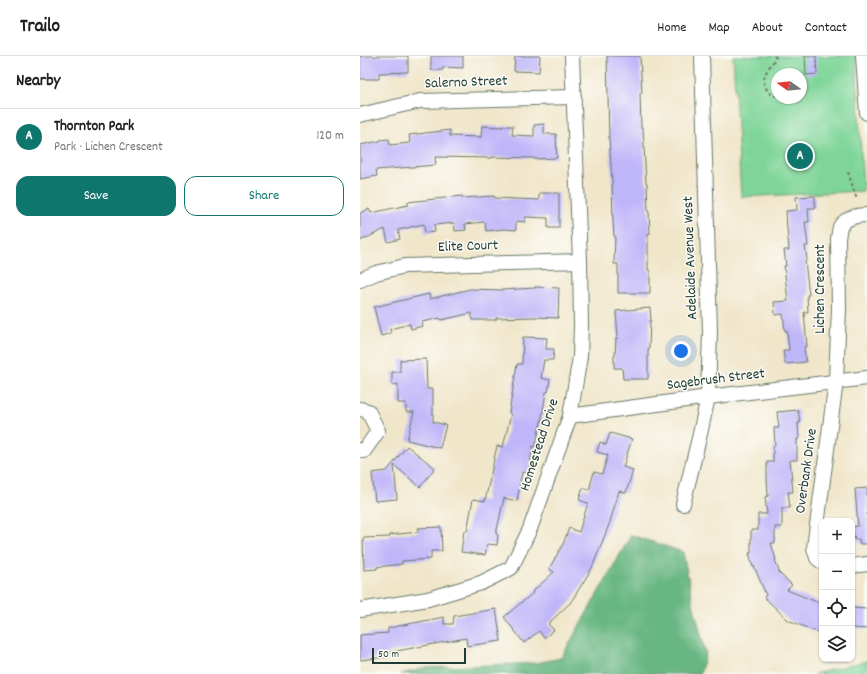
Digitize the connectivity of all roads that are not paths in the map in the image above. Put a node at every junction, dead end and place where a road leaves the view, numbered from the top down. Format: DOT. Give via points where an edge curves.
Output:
graph roads {
  1 [pos="572,56"];
  2 [pos="702,56"];
  3 [pos="863,56"];
  4 [pos="574,97"];
  5 [pos="867,113"];
  6 [pos="360,115"];
  7 [pos="867,215"];
  8 [pos="580,261"];
  9 [pos="360,280"];
  10 [pos="867,378"];
  11 [pos="836,381"];
  12 [pos="708,398"];
  13 [pos="360,409"];
  14 [pos="570,416"];
  15 [pos="360,450"];
  16 [pos="683,504"];
  17 [pos="819,560"];
  18 [pos="867,564"];
  19 [pos="855,566"];
  20 [pos="360,610"];
  1 -- 4 [label="street, Homestead Drive"];
  2 -- 12 [label="street, Adelaide Avenue West" via="710,331"];
  3 -- 5 [label="street"];
  4 -- 6 [label="street, Salerno Street" via="420,101"];
  4 -- 8 [label="street, Homestead Drive"];
  7 -- 11 [label="street, Lichen Crescent" via="846,221 840,228 838,238"];
  8 -- 9 [label="street, Elite Court" via="405,266"];
  8 -- 14 [label="street, Homestead Drive" via="580,357"];
  10 -- 11 [label="street, Sagebrush Street"];
  11 -- 12 [label="street, Sagebrush Street"];
  11 -- 17 [label="street, Overbank Drive" via="814,548"];
  12 -- 14 [label="street, Sagebrush Street"];
  12 -- 16 [label="street, Adelaide Avenue West"];
  13 -- 15 [label="street" via="368,411 378,431 364,451"];
  14 -- 20 [label="street, Homestead Drive" via="530,529 511,568 481,583 428,599"];
  18 -- 19 [label="street"];
}
